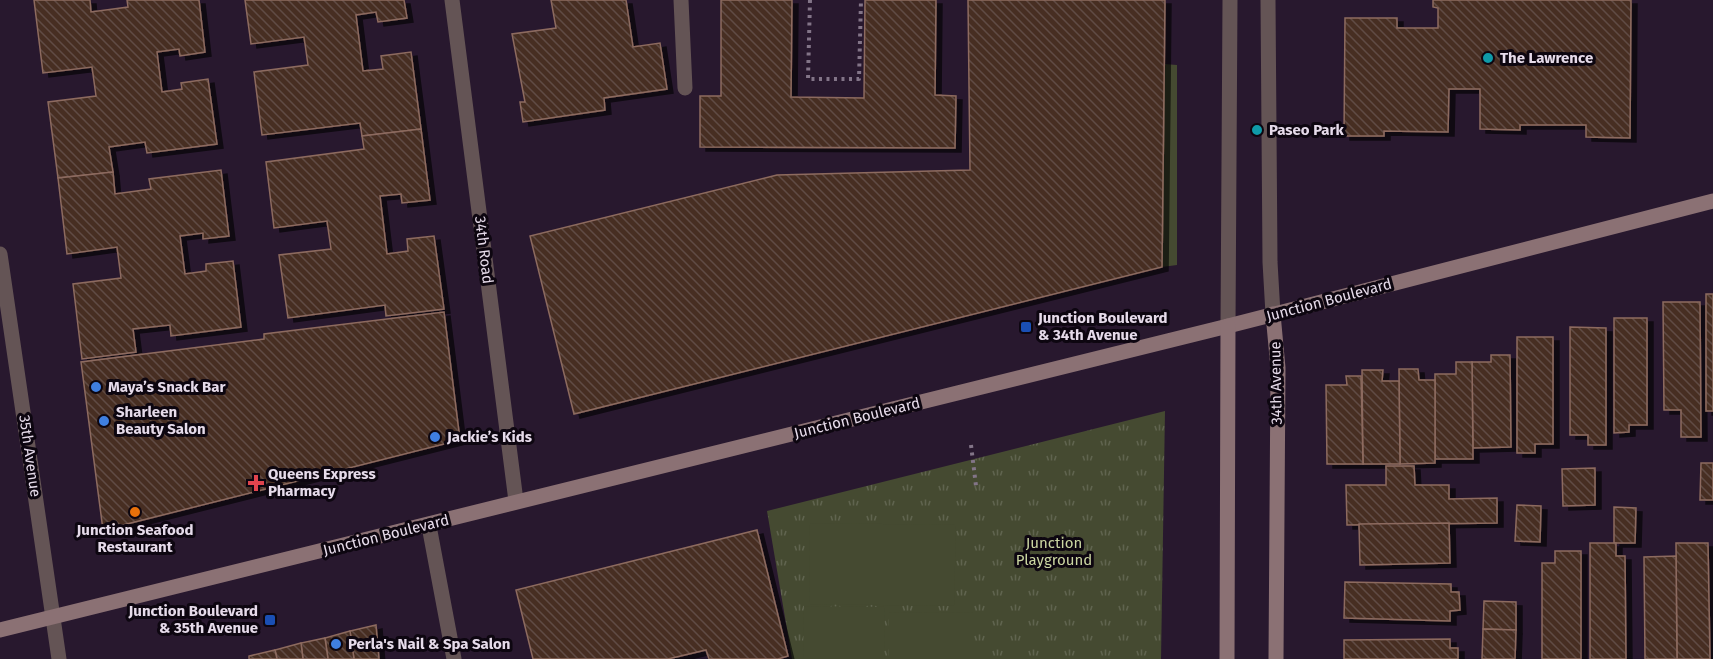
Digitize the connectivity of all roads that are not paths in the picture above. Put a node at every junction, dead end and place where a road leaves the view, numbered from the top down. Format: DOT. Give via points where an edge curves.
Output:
graph roads {
  1 [pos="452,0"];
  2 [pos="681,0"];
  3 [pos="1230,0"];
  4 [pos="1268,0"];
  5 [pos="685,88"];
  6 [pos="1713,201"];
  7 [pos="0,254"];
  8 [pos="1273,314"];
  9 [pos="1228,326"];
  10 [pos="516,501"];
  11 [pos="429,526"];
  12 [pos="54,616"];
  13 [pos="0,630"];
  14 [pos="59,659"];
  15 [pos="454,659"];
  16 [pos="1227,659"];
  17 [pos="1276,659"];
  1 -- 10 [label="street, 34th Road"];
  2 -- 5 [label="street"];
  3 -- 9 [label="street"];
  4 -- 8 [label="street, 34th Avenue"];
  6 -- 8 [label="main road, Junction Boulevard"];
  7 -- 12 [label="street, 35th Avenue"];
  8 -- 9 [label="main road, Junction Boulevard"];
  8 -- 17 [label="main road, 34th Avenue" via="1278,368"];
  9 -- 10 [label="main road, Junction Boulevard"];
  9 -- 16 [label="main road"];
  10 -- 11 [label="main road, Junction Boulevard"];
  11 -- 12 [label="main road, Junction Boulevard"];
  11 -- 15 [label="street"];
  12 -- 13 [label="main road, Junction Boulevard"];
  12 -- 14 [label="street, 35th Avenue"];
}
